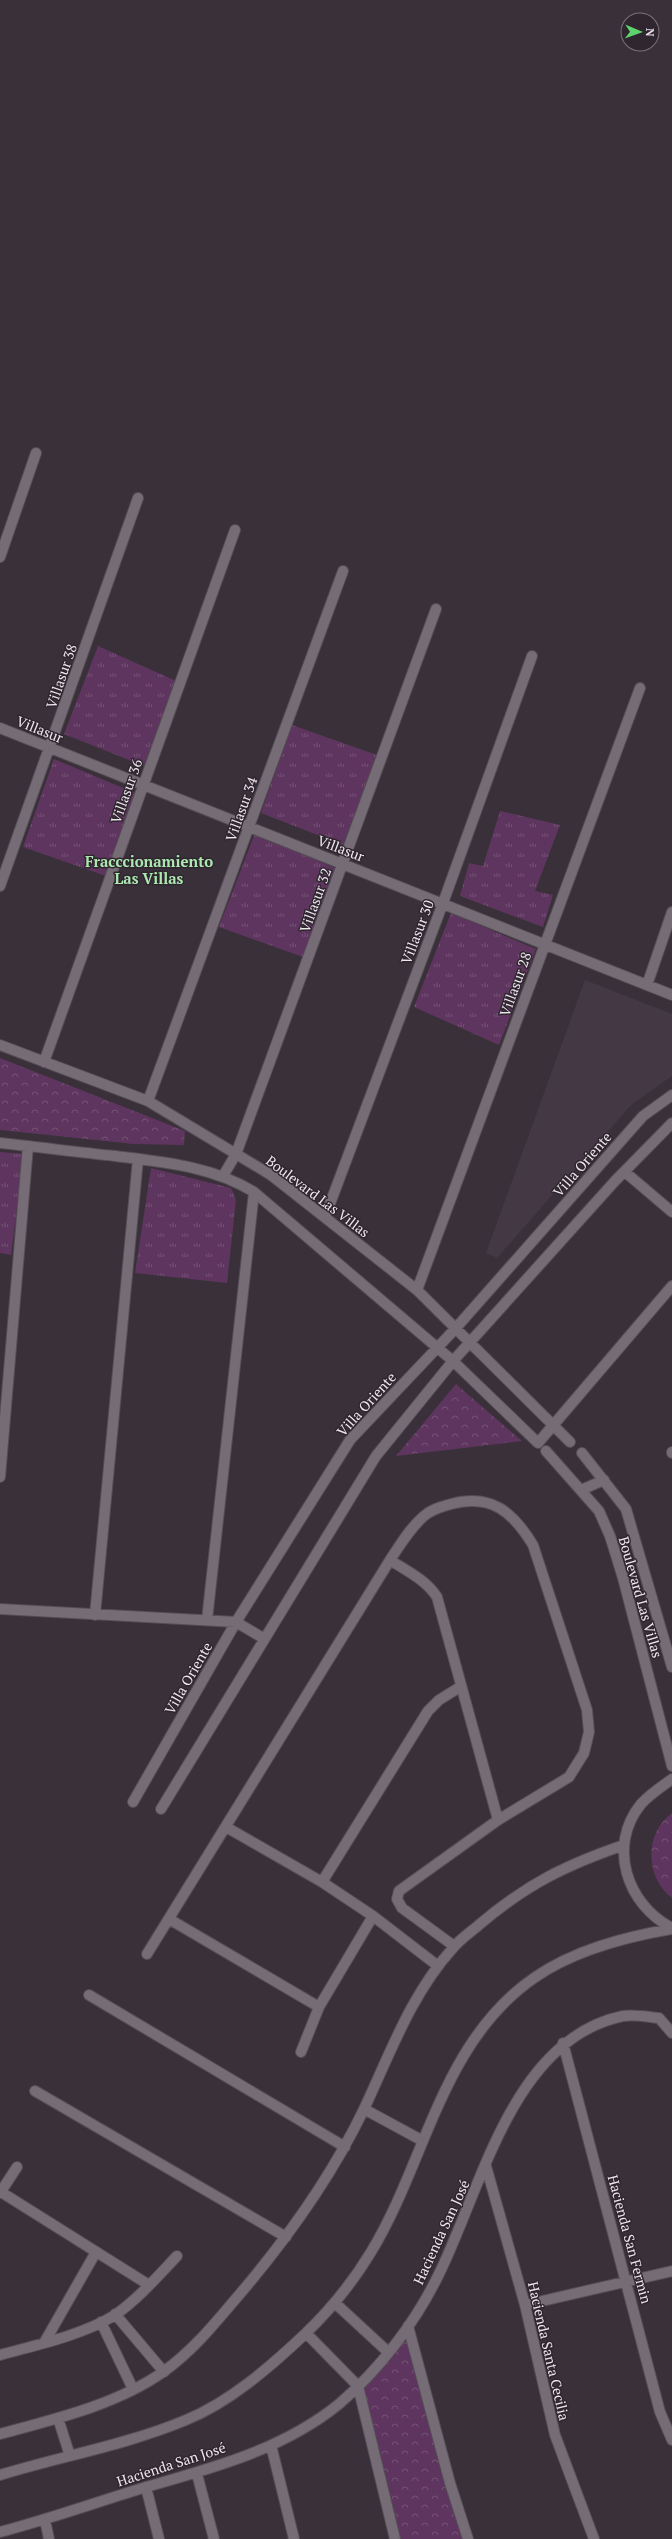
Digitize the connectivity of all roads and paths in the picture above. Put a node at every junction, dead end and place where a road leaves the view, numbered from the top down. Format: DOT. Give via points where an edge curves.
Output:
graph roads {
  1 [pos="36,453"];
  2 [pos="138,498"];
  3 [pos="235,530"];
  4 [pos="0,558"];
  5 [pos="343,571"];
  6 [pos="436,609"];
  7 [pos="532,656"];
  8 [pos="640,688"];
  9 [pos="0,728"];
  10 [pos="50,748"];
  11 [pos="143,784"];
  12 [pos="249,826"];
  13 [pos="343,863"];
  14 [pos="0,886"];
  15 [pos="443,903"];
  16 [pos="672,912"];
  17 [pos="545,943"];
  18 [pos="647,984"];
  19 [pos="672,995"];
  20 [pos="0,1045"];
  21 [pos="44,1062"];
  22 [pos="672,1095"];
  23 [pos="148,1101"];
  24 [pos="672,1123"];
  25 [pos="0,1143"];
  26 [pos="28,1146"];
  27 [pos="236,1154"];
  28 [pos="138,1159"];
  29 [pos="625,1172"];
  30 [pos="223,1176"];
  31 [pos="254,1192"];
  32 [pos="672,1212"];
  33 [pos="325,1217"];
  34 [pos="672,1286"];
  35 [pos="416,1290"];
  36 [pos="455,1329"];
  37 [pos="470,1344"];
  38 [pos="438,1347"];
  39 [pos="453,1361"];
  40 [pos="554,1427"];
  41 [pos="570,1442"];
  42 [pos="546,1451"];
  43 [pos="582,1453"];
  44 [pos="0,1477"];
  45 [pos="604,1480"];
  46 [pos="580,1490"];
  47 [pos="390,1560"];
  48 [pos="0,1610"];
  49 [pos="95,1615"];
  50 [pos="207,1620"];
  51 [pos="236,1622"];
  52 [pos="263,1638"];
  53 [pos="672,1667"];
  54 [pos="460,1687"];
  55 [pos="672,1766"];
  56 [pos="672,1779"];
  57 [pos="133,1802"];
  58 [pos="161,1809"];
  59 [pos="498,1820"];
  60 [pos="226,1827"];
  61 [pos="624,1845"];
  62 [pos="322,1882"];
  63 [pos="373,1916"];
  64 [pos="169,1919"];
  65 [pos="672,1929"];
  66 [pos="454,1946"];
  67 [pos="147,1954"];
  68 [pos="438,1966"];
  69 [pos="89,1996"];
  70 [pos="319,2008"];
  71 [pos="672,2033"];
  72 [pos="563,2043"];
  73 [pos="301,2052"];
  74 [pos="35,2091"];
  75 [pos="364,2109"];
  76 [pos="422,2140"];
  77 [pos="345,2147"];
  78 [pos="17,2166"];
  79 [pos="486,2166"];
  80 [pos="0,2192"];
  81 [pos="286,2237"];
  82 [pos="96,2252"];
  83 [pos="177,2256"];
  84 [pos="672,2271"];
  85 [pos="628,2282"];
  86 [pos="149,2285"];
  87 [pos="335,2303"];
  88 [pos="525,2305"];
  89 [pos="115,2314"];
  90 [pos="101,2322"];
  91 [pos="408,2326"];
  92 [pos="306,2333"];
  93 [pos="44,2343"];
  94 [pos="388,2352"];
  95 [pos="0,2355"];
  96 [pos="164,2372"];
  97 [pos="358,2386"];
  98 [pos="133,2389"];
  99 [pos="58,2418"];
  100 [pos="0,2434"];
  101 [pos="672,2440"];
  102 [pos="271,2444"];
  103 [pos="70,2456"];
  104 [pos="197,2474"];
  105 [pos="0,2475"];
  106 [pos="146,2487"];
  107 [pos="45,2520"];
  108 [pos="0,2532"];
  109 [pos="49,2539"];
  110 [pos="158,2539"];
  111 [pos="214,2539"];
  112 [pos="294,2539"];
  113 [pos="395,2539"];
  114 [pos="468,2539"];
  115 [pos="594,2539"];
  1 -- 4 [label="street"];
  2 -- 10 [label="street, Villasur 38"];
  3 -- 11 [label="street, Villasur 36"];
  5 -- 12 [label="street, Villasur 34"];
  6 -- 13 [label="street, Villasur 32"];
  7 -- 15 [label="street, Villasur 30"];
  8 -- 17 [label="street, Villasur 28"];
  9 -- 10 [label="street, Villasur"];
  10 -- 11 [label="street, Villasur"];
  10 -- 14 [label="street, Villasur 38"];
  11 -- 12 [label="street, Villasur"];
  11 -- 21 [label="street, Villasur 36"];
  12 -- 13 [label="street, Villasur"];
  12 -- 23 [label="street, Villasur 34"];
  13 -- 15 [label="street, Villasur"];
  13 -- 27 [label="street, Villasur 32"];
  15 -- 17 [label="street, Villasur"];
  15 -- 33 [label="street, Villasur 30"];
  16 -- 18 [label="street"];
  17 -- 18 [label="street, Villasur"];
  17 -- 35 [label="street, Villasur 28"];
  18 -- 19 [label="street, Villasur"];
  20 -- 21 [label="street, Boulevard Las Villas"];
  21 -- 23 [label="street, Boulevard Las Villas"];
  22 -- 36 [label="street, Villa Oriente" via="643,1116"];
  23 -- 27 [label="street, Boulevard Las Villas"];
  24 -- 29 [label="street"];
  25 -- 26 [label="street"];
  26 -- 28 [label="street"];
  26 -- 44 [label="street"];
  27 -- 30 [label="street, Villasur 32"];
  27 -- 33 [label="street, Boulevard Las Villas" via="271,1176"];
  28 -- 30 [label="street" via="178,1164"];
  28 -- 49 [label="street"];
  29 -- 32 [label="street"];
  29 -- 37 [label="street"];
  30 -- 31 [label="street"];
  31 -- 38 [label="street"];
  31 -- 50 [label="street"];
  33 -- 35 [label="street, Boulevard Las Villas"];
  34 -- 40 [label="street"];
  35 -- 36 [label="street, Boulevard Las Villas"];
  36 -- 37 [label="street, Boulevard Las Villas"];
  36 -- 38 [label="street, Villa Oriente"];
  37 -- 39 [label="street"];
  37 -- 40 [label="street, Boulevard Las Villas"];
  38 -- 39 [label="street"];
  38 -- 51 [label="street, Villa Oriente" via="350,1440"];
  39 -- 40 [label="street" via="538,1443"];
  39 -- 52 [label="street" via="376,1456"];
  40 -- 41 [label="street, Boulevard Las Villas"];
  42 -- 46 [label="street, Boulevard Las Villas"];
  43 -- 45 [label="street, Boulevard Las Villas"];
  45 -- 46 [label="street"];
  45 -- 53 [label="street, Boulevard Las Villas" via="626,1508"];
  46 -- 55 [label="street, Boulevard Las Villas" via="599,1511 610,1536"];
  47 -- 54 [label="street" via="420,1579 437,1597"];
  47 -- 59 [label="street" via="424,1516 436,1508 458,1502 491,1503 509,1514 523,1528 533,1545 587,1710 589,1732 584,1752 569,1777"];
  47 -- 60 [label="street"];
  48 -- 49 [label="street"];
  49 -- 50 [label="street"];
  50 -- 51 [label="street"];
  51 -- 52 [label="street"];
  51 -- 57 [label="street, Villa Oriente"];
  52 -- 58 [label="street"];
  54 -- 59 [label="street"];
  54 -- 62 [label="street" via="438,1700 428,1711"];
  56 -- 61 [label="street" via="641,1805 633,1817"];
  59 -- 66 [label="street" via="399,1891 397,1899 402,1908"];
  60 -- 62 [label="street"];
  60 -- 64 [label="street"];
  61 -- 65 [label="street" via="626,1875 631,1889 649,1913"];
  61 -- 66 [label="street" via="575,1862 533,1884"];
  62 -- 63 [label="street"];
  63 -- 68 [label="street"];
  63 -- 70 [label="street"];
  64 -- 67 [label="street"];
  64 -- 70 [label="street"];
  65 -- 76 [label="street" via="595,1948 560,1963 534,1978 502,2004 467,2050"];
  66 -- 68 [label="street"];
  68 -- 75 [label="street" via="408,2014"];
  69 -- 77 [label="street"];
  70 -- 73 [label="street"];
  71 -- 72 [label="street, Hacienda San José" via="659,2018 626,2015 592,2025"];
  72 -- 79 [label="street, Hacienda San José" via="541,2066 521,2095 498,2136"];
  72 -- 85 [label="street, Hacienda San Fermin"];
  74 -- 81 [label="street"];
  75 -- 76 [label="street"];
  75 -- 77 [label="street"];
  76 -- 87 [label="street" via="371,2252"];
  77 -- 81 [label="street"];
  78 -- 80 [label="street"];
  79 -- 88 [label="street, Hacienda Santa Cecilia"];
  79 -- 91 [label="street, Hacienda San José" via="443,2266"];
  80 -- 82 [label="street"];
  81 -- 96 [label="street" via="273,2256 206,2334"];
  82 -- 86 [label="street"];
  82 -- 93 [label="street"];
  83 -- 86 [label="street"];
  84 -- 85 [label="street"];
  85 -- 88 [label="street"];
  85 -- 101 [label="street, Hacienda San Fermin" via="660,2412"];
  86 -- 89 [label="street"];
  87 -- 92 [label="street"];
  87 -- 94 [label="street"];
  88 -- 115 [label="street, Hacienda Santa Cecilia" via="555,2435"];
  89 -- 90 [label="street"];
  89 -- 96 [label="street"];
  90 -- 93 [label="street"];
  90 -- 98 [label="street"];
  91 -- 94 [label="street, Hacienda San José"];
  91 -- 114 [label="street"];
  92 -- 97 [label="street"];
  92 -- 103 [label="street" via="271,2365 232,2395 188,2419 144,2436"];
  93 -- 95 [label="street"];
  94 -- 97 [label="street, Hacienda San José"];
  96 -- 98 [label="street"];
  97 -- 102 [label="street, Hacienda San José" via="339,2404 306,2428"];
  97 -- 113 [label="street"];
  98 -- 99 [label="street"];
  99 -- 100 [label="street"];
  99 -- 103 [label="street"];
  102 -- 104 [label="street, Hacienda San José"];
  102 -- 112 [label="street"];
  103 -- 105 [label="street"];
  104 -- 106 [label="street, Hacienda San José"];
  104 -- 111 [label="street"];
  106 -- 107 [label="street, Hacienda San José"];
  106 -- 110 [label="street"];
  107 -- 108 [label="street, Hacienda San José"];
  107 -- 109 [label="street"];
}
